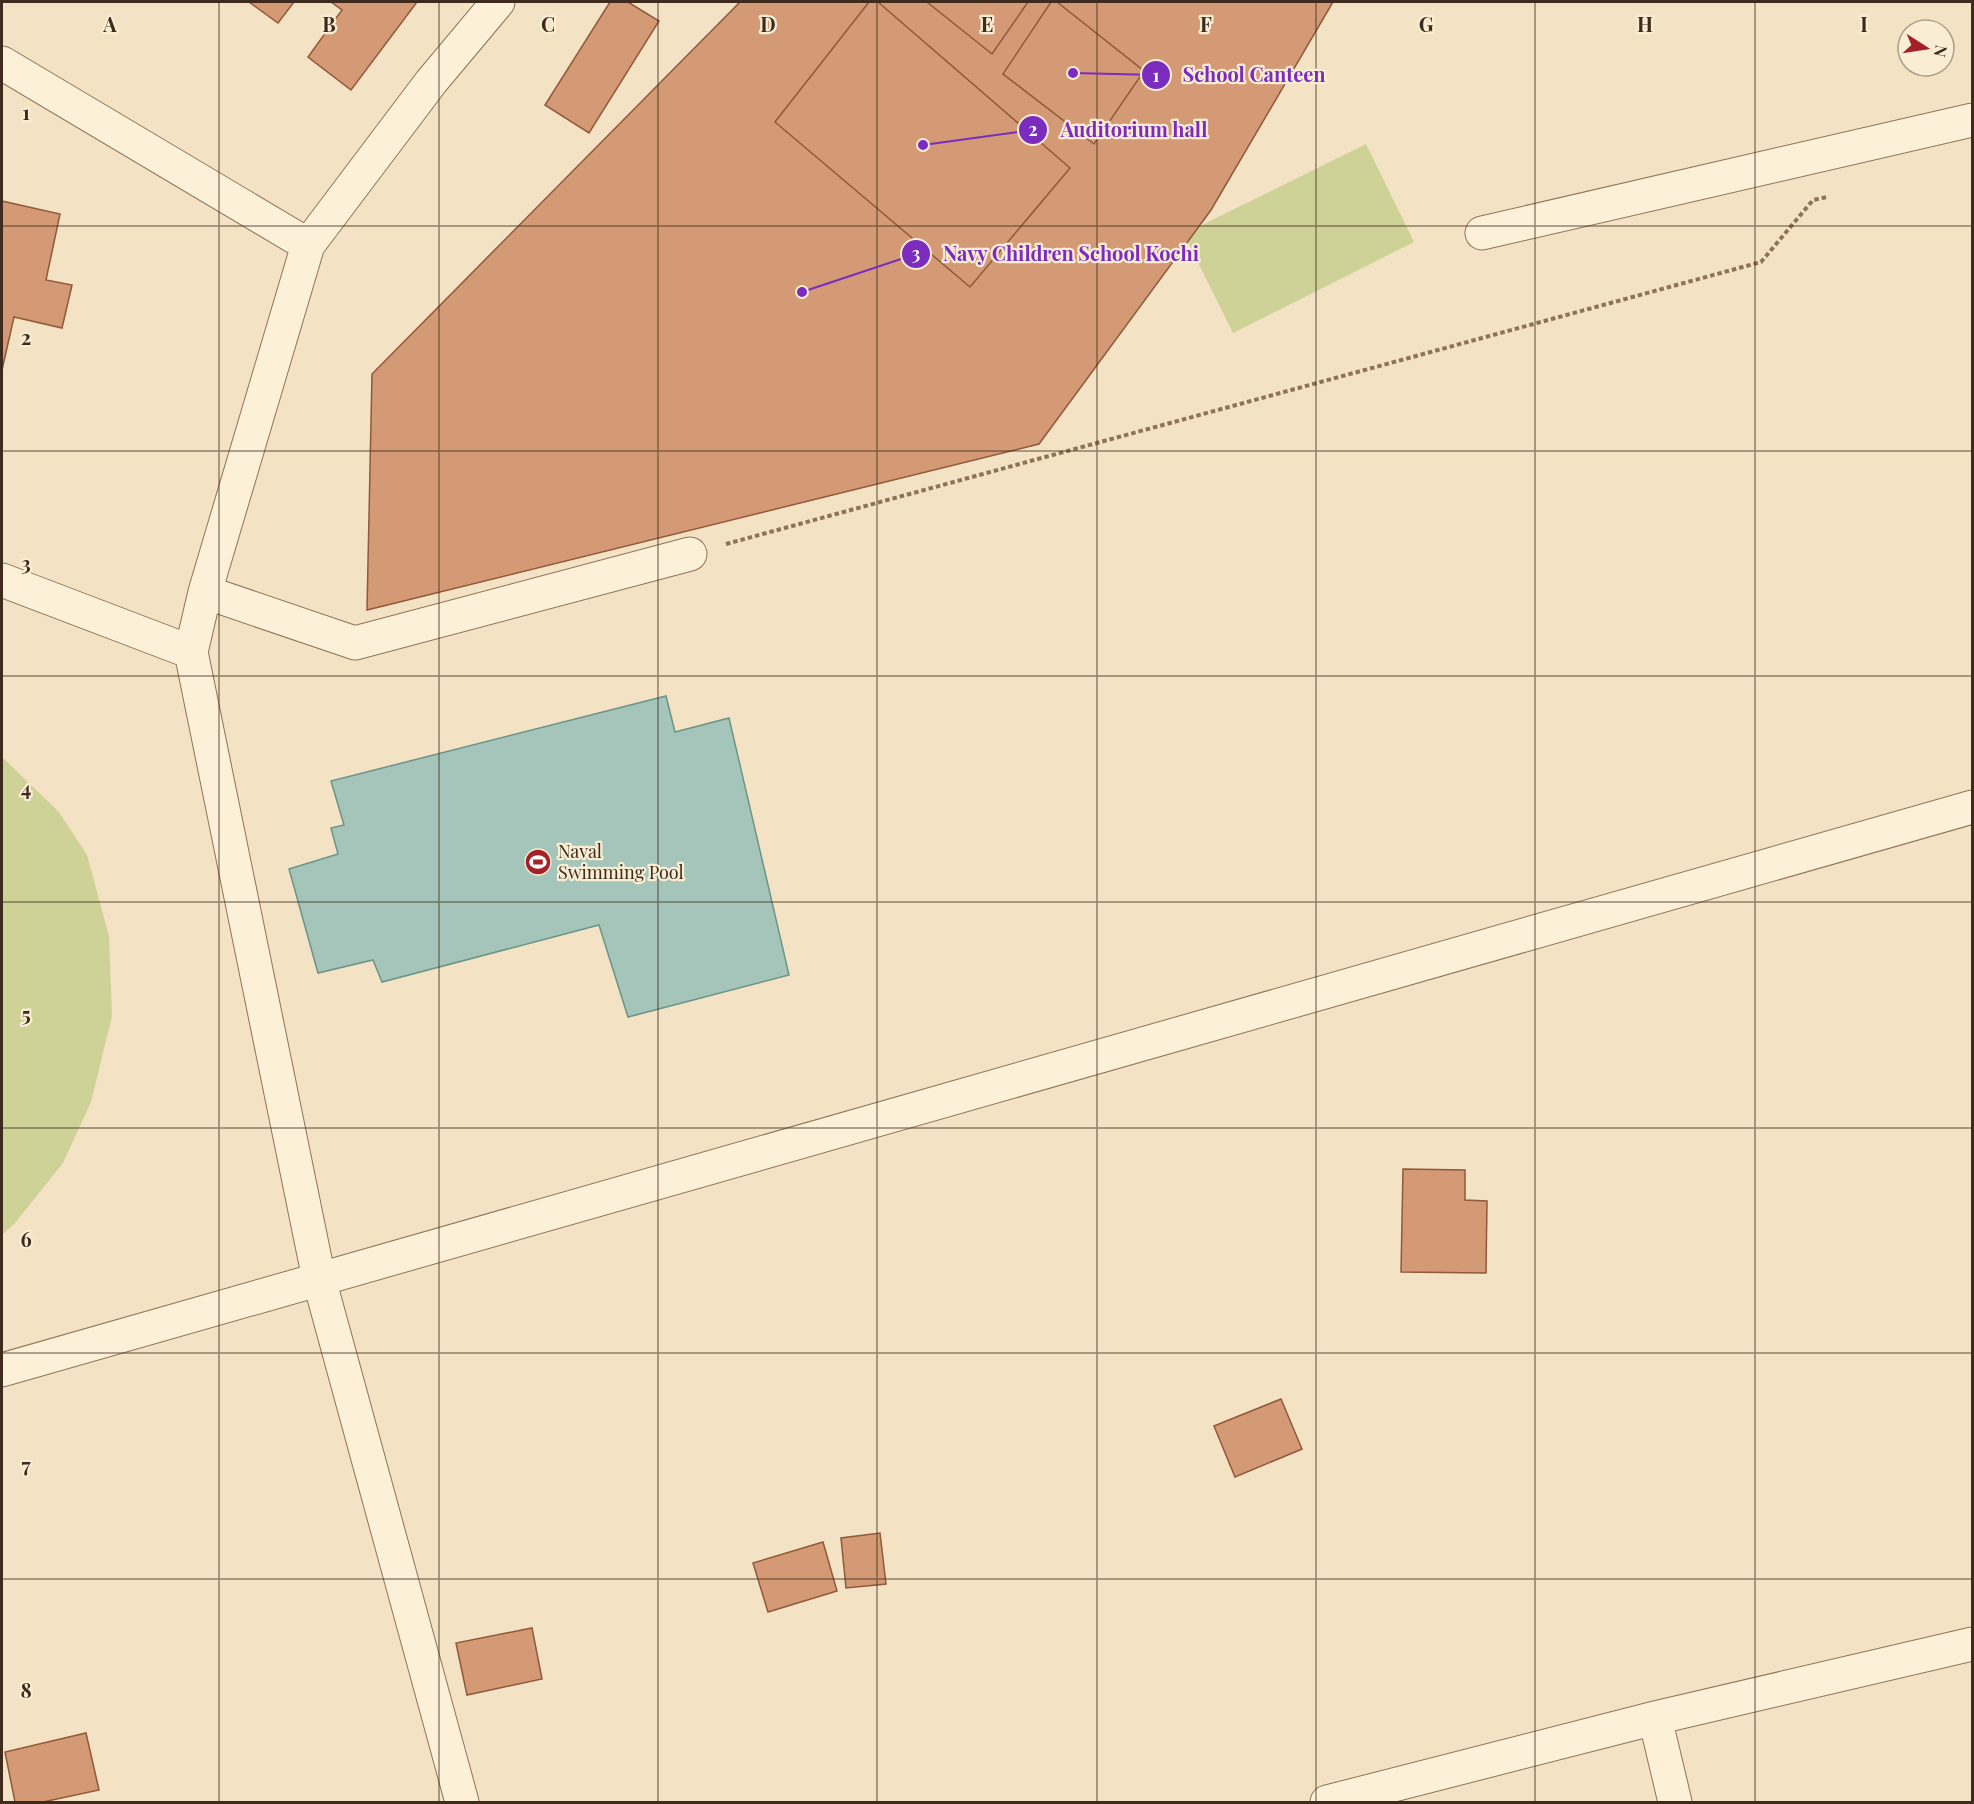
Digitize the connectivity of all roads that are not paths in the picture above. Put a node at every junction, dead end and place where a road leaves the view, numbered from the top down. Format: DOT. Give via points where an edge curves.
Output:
graph roads {
  1 [pos="498,2"];
  2 [pos="2,63"];
  3 [pos="1972,120"];
  4 [pos="1482,233"];
  5 [pos="308,245"];
  6 [pos="690,554"];
  7 [pos="2,580"];
  8 [pos="205,592"];
  9 [pos="191,652"];
  10 [pos="1972,807"];
  11 [pos="319,1279"];
  12 [pos="2,1370"];
  13 [pos="1972,1644"];
  14 [pos="1655,1718"];
  15 [pos="462,1803"];
  16 [pos="1327,1803"];
  17 [pos="1675,1803"];
  1 -- 5 [label="street" via="431,82"];
  2 -- 5 [label="street"];
  3 -- 4 [label="street"];
  5 -- 8 [label="street"];
  6 -- 8 [label="street" via="355,643"];
  7 -- 9 [label="street"];
  8 -- 9 [label="street"];
  9 -- 11 [label="street"];
  10 -- 11 [label="street"];
  11 -- 12 [label="street"];
  11 -- 15 [label="street"];
  13 -- 14 [label="street"];
  14 -- 16 [label="street"];
  14 -- 17 [label="street"];
}
